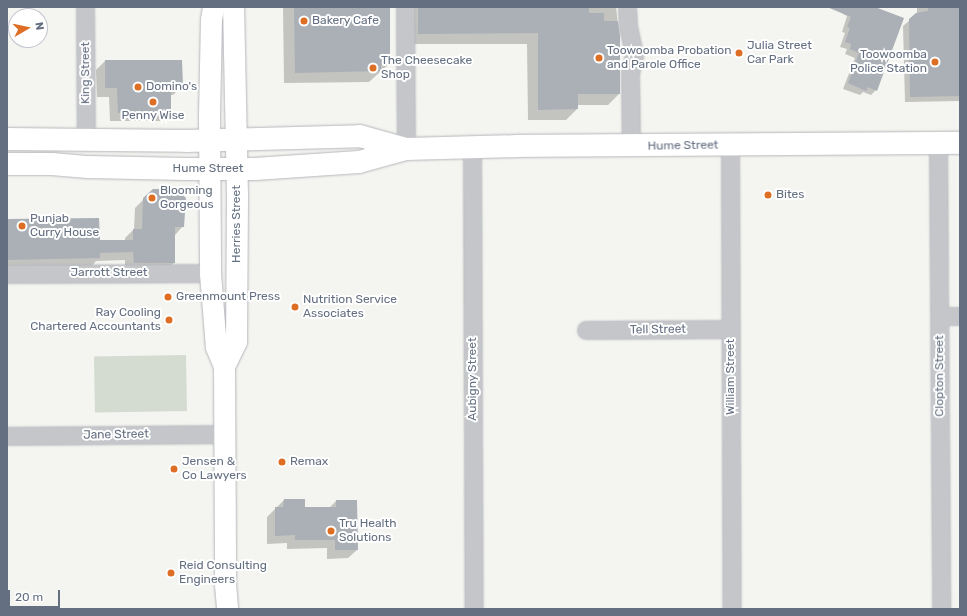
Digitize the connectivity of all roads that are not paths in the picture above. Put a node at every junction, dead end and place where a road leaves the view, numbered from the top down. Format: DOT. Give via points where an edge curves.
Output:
graph roads {
  1 [pos="85,7"];
  2 [pos="213,7"];
  3 [pos="233,7"];
  4 [pos="406,7"];
  5 [pos="627,7"];
  6 [pos="7,139"];
  7 [pos="236,139"];
  8 [pos="86,140"];
  9 [pos="209,140"];
  10 [pos="938,144"];
  11 [pos="960,144"];
  12 [pos="730,145"];
  13 [pos="631,146"];
  14 [pos="406,149"];
  15 [pos="472,149"];
  16 [pos="7,164"];
  17 [pos="210,169"];
  18 [pos="237,169"];
  19 [pos="210,273"];
  20 [pos="7,274"];
  21 [pos="940,316"];
  22 [pos="960,316"];
  23 [pos="730,329"];
  24 [pos="586,330"];
  25 [pos="224,366"];
  26 [pos="224,434"];
  27 [pos="7,436"];
  28 [pos="225,584"];
  29 [pos="224,609"];
  30 [pos="227,609"];
  31 [pos="474,609"];
  32 [pos="732,609"];
  33 [pos="941,609"];
  1 -- 8 [label="street, King Street"];
  2 -- 9 [label="main road, Herries Street"];
  3 -- 7 [label="main road, Herries Street"];
  4 -- 14 [label="street"];
  5 -- 13 [label="street" via="628,26 634,50 630,74"];
  6 -- 8 [label="highway, Hume Street"];
  7 -- 9 [label="highway, Hume Street"];
  7 -- 14 [label="highway, Hume Street" via="360,136"];
  7 -- 18 [label="main road, Herries Street"];
  8 -- 9 [label="highway, Hume Street"];
  9 -- 17 [label="main road, Herries Street"];
  10 -- 11 [label="highway, Hume Street"];
  10 -- 12 [label="highway, Hume Street"];
  10 -- 21 [label="street, Clopton Street"];
  12 -- 13 [label="highway, Hume Street"];
  12 -- 23 [label="street, William Street"];
  13 -- 15 [label="highway, Hume Street" via="518,146"];
  14 -- 15 [label="highway, Hume Street"];
  14 -- 18 [label="highway, Hume Street" via="359,162"];
  15 -- 31 [label="street, Aubigny Street"];
  16 -- 17 [label="highway, Hume Street"];
  17 -- 18 [label="highway, Hume Street"];
  17 -- 19 [label="main road, Herries Street"];
  18 -- 25 [label="main road, Herries Street" via="236,341"];
  19 -- 20 [label="street, Jarrott Street"];
  19 -- 25 [label="main road, Herries Street" via="216,347"];
  21 -- 22 [label="street"];
  21 -- 33 [label="street, Clopton Street"];
  23 -- 24 [label="street, Tell Street"];
  23 -- 32 [label="street, William Street"];
  25 -- 26 [label="main road, Herries Street"];
  26 -- 27 [label="street, Jane Street"];
  26 -- 28 [label="main road, Herries Street"];
  28 -- 29 [label="main road, Herries Street"];
  28 -- 30 [label="main road, Herries Street"];
}
